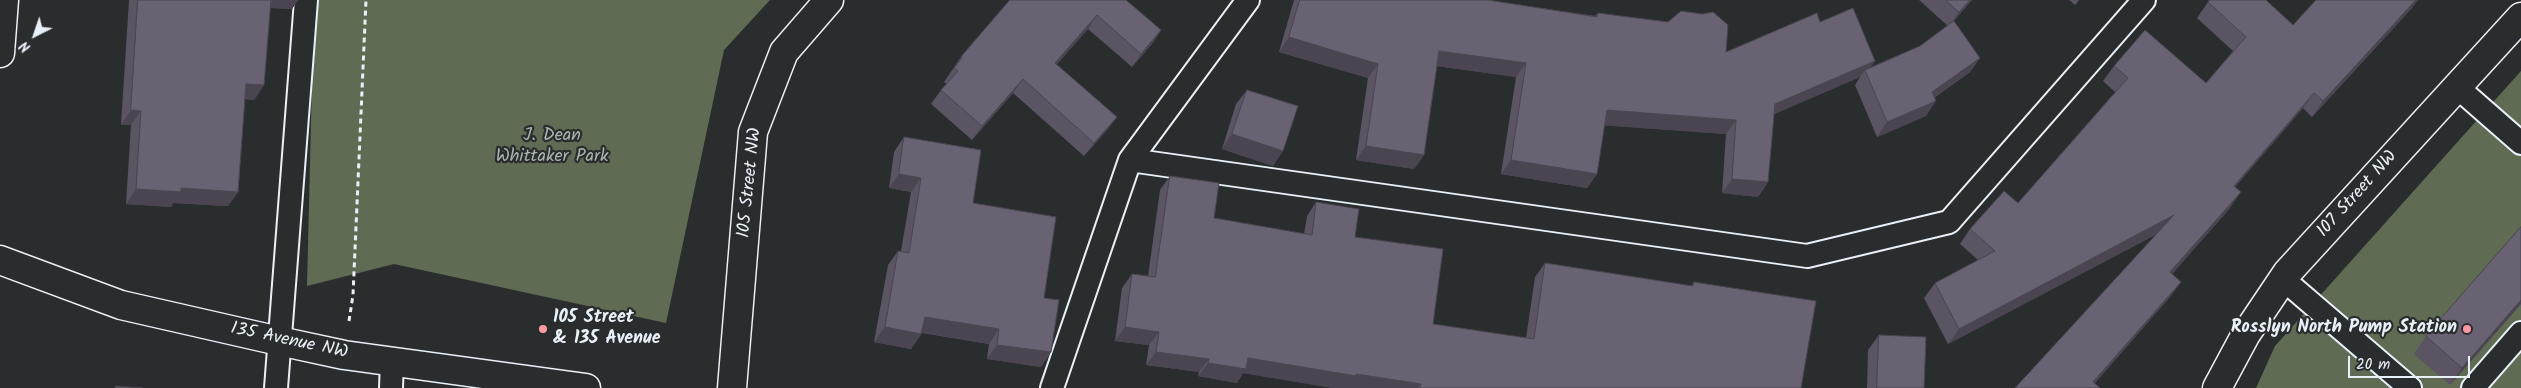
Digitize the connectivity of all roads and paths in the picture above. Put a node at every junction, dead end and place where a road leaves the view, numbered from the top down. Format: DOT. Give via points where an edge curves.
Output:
graph roads {
  1 [pos="4,0"];
  2 [pos="306,0"];
  3 [pos="366,0"];
  4 [pos="829,0"];
  5 [pos="1248,0"];
  6 [pos="2144,0"];
  7 [pos="2521,17"];
  8 [pos="0,53"];
  9 [pos="2457,87"];
  10 [pos="2521,143"];
  11 [pos="1130,160"];
  12 [pos="0,260"];
  13 [pos="2283,279"];
  14 [pos="2521,333"];
  15 [pos="279,341"];
  16 [pos="344,355"];
  17 [pos="392,360"];
  18 [pos="2417,385"];
  19 [pos="276,388"];
  20 [pos="391,388"];
  21 [pos="586,388"];
  22 [pos="732,388"];
  23 [pos="1052,388"];
  24 [pos="2217,388"];
  25 [pos="2473,388"];
  1 -- 8 [label="street"];
  2 -- 15 [label="lane"];
  3 -- 16 [label="path" via="353,295"];
  4 -- 22 [label="street, 105 Street NW" via="784,52 753,132"];
  5 -- 11 [label="lane"];
  6 -- 11 [label="lane" via="1950,222 1807,256"];
  7 -- 9 [label="street, 107 Street NW"];
  9 -- 10 [label="lane"];
  9 -- 13 [label="street, 107 Street NW"];
  11 -- 23 [label="lane"];
  12 -- 15 [label="street, 135 Avenue NW" via="121,305"];
  13 -- 18 [label="lane"];
  13 -- 24 [label="street, 107 Street NW" via="2246,334"];
  14 -- 25 [label="lane"];
  15 -- 16 [label="street, 135 Avenue NW"];
  15 -- 19 [label="lane"];
  16 -- 17 [label="street, 135 Avenue NW"];
  17 -- 20 [label="lane"];
  17 -- 21 [label="street, 135 Avenue NW"];
}
